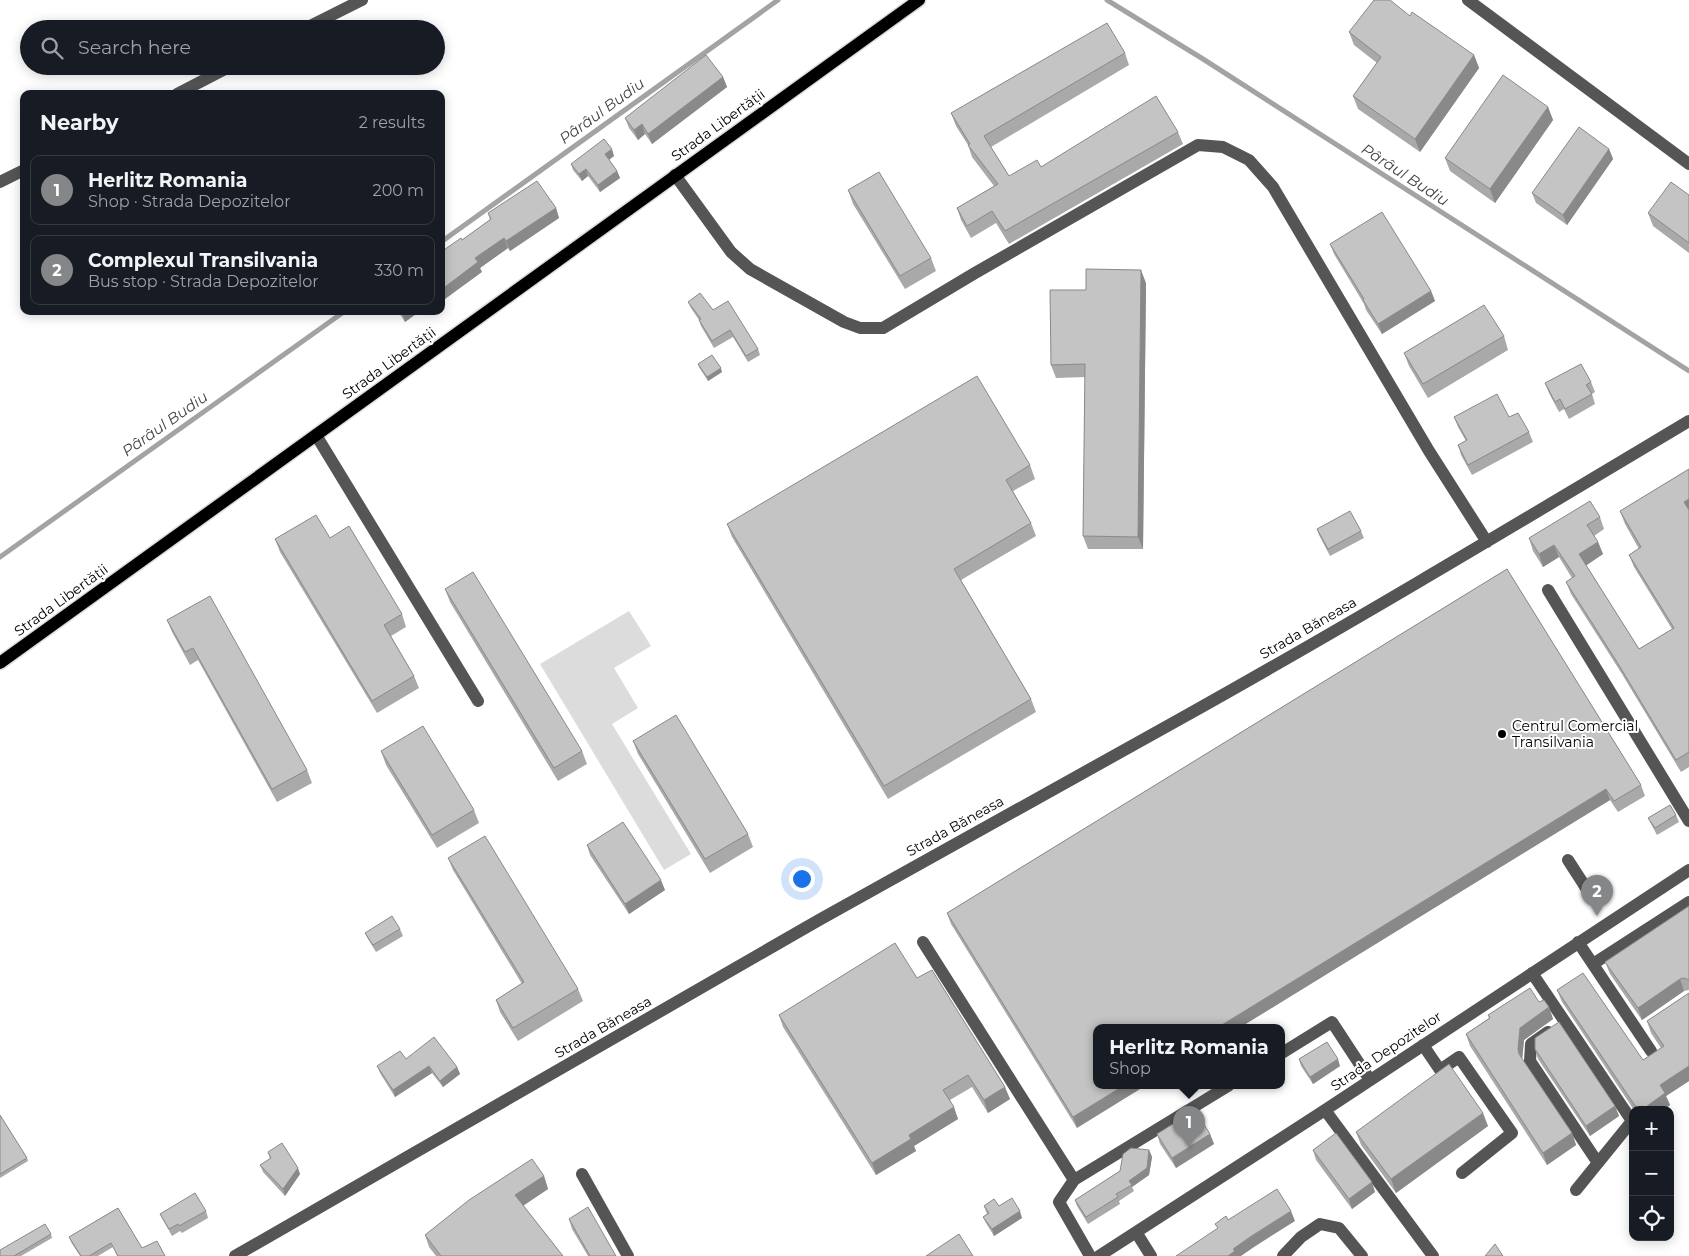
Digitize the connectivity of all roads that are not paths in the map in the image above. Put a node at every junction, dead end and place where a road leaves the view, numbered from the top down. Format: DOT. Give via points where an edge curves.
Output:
graph roads {
  1 [pos="362,0"];
  2 [pos="918,0"];
  3 [pos="1468,0"];
  4 [pos="322,20"];
  5 [pos="214,75"];
  6 [pos="185,90"];
  7 [pos="1689,164"];
  8 [pos="20,172"];
  9 [pos="675,175"];
  10 [pos="0,182"];
  11 [pos="1689,421"];
  12 [pos="316,435"];
  13 [pos="1487,542"];
  14 [pos="1548,590"];
  15 [pos="0,663"];
  16 [pos="478,701"];
  17 [pos="1689,821"];
  18 [pos="1568,860"];
  19 [pos="1689,870"];
  20 [pos="1588,891"];
  21 [pos="1689,902"];
  22 [pos="923,942"];
  23 [pos="1578,942"];
  24 [pos="1593,964"];
  25 [pos="1532,973"];
  26 [pos="1564,1021"];
  27 [pos="1423,1045"];
  28 [pos="1285,1051"];
  29 [pos="1651,1052"];
  30 [pos="1370,1080"];
  31 [pos="1223,1089"];
  32 [pos="1325,1110"];
  33 [pos="1598,1163"];
  34 [pos="1462,1173"];
  35 [pos="582,1174"];
  36 [pos="1074,1180"];
  37 [pos="1576,1190"];
  38 [pos="1136,1232"];
  39 [pos="235,1256"];
  40 [pos="628,1256"];
  41 [pos="1090,1256"];
  42 [pos="1099,1256"];
  43 [pos="1151,1256"];
  44 [pos="1283,1256"];
  45 [pos="1362,1256"];
  46 [pos="1433,1256"];
  1 -- 4 [label="street"];
  2 -- 9 [label="main road, Strada Libertății"];
  3 -- 7 [label="street"];
  5 -- 6 [label="street"];
  8 -- 10 [label="street"];
  9 -- 12 [label="main road, Strada Libertății"];
  9 -- 13 [label="street" via="731,252 750,269 844,322 860,328 883,328 1198,145 1222,147 1248,160 1274,187 1429,451"];
  11 -- 13 [label="street, Strada Băneasa"];
  12 -- 15 [label="main road, Strada Libertății"];
  12 -- 16 [label="street"];
  13 -- 39 [label="street, Strada Băneasa" via="1198,709 805,928"];
  14 -- 17 [label="street"];
  18 -- 20 [label="street"];
  19 -- 23 [label="street, Strada Depozitelor"];
  21 -- 24 [label="street"];
  22 -- 36 [label="street"];
  23 -- 24 [label="street"];
  23 -- 25 [label="street, Strada Depozitelor"];
  24 -- 29 [label="street" via="1642,1030"];
  25 -- 26 [label="street"];
  25 -- 27 [label="street, Strada Depozitelor"];
  26 -- 33 [label="street" via="1632,1121"];
  26 -- 33 [label="street" via="1530,1044 1530,1061"];
  27 -- 30 [label="street, Strada Depozitelor"];
  27 -- 34 [label="street" via="1440,1070 1459,1057 1512,1134"];
  28 -- 30 [label="street" via="1332,1022"];
  30 -- 32 [label="street, Strada Depozitelor"];
  31 -- 36 [label="street"];
  32 -- 38 [label="street, Strada Depozitelor"];
  32 -- 46 [label="street"];
  33 -- 37 [label="street"];
  35 -- 40 [label="street"];
  36 -- 41 [label="street" via="1059,1202"];
  38 -- 42 [label="street, Strada Depozitelor"];
  38 -- 43 [label="street"];
  44 -- 45 [label="street" via="1301,1237 1320,1224 1338,1228"];
}
